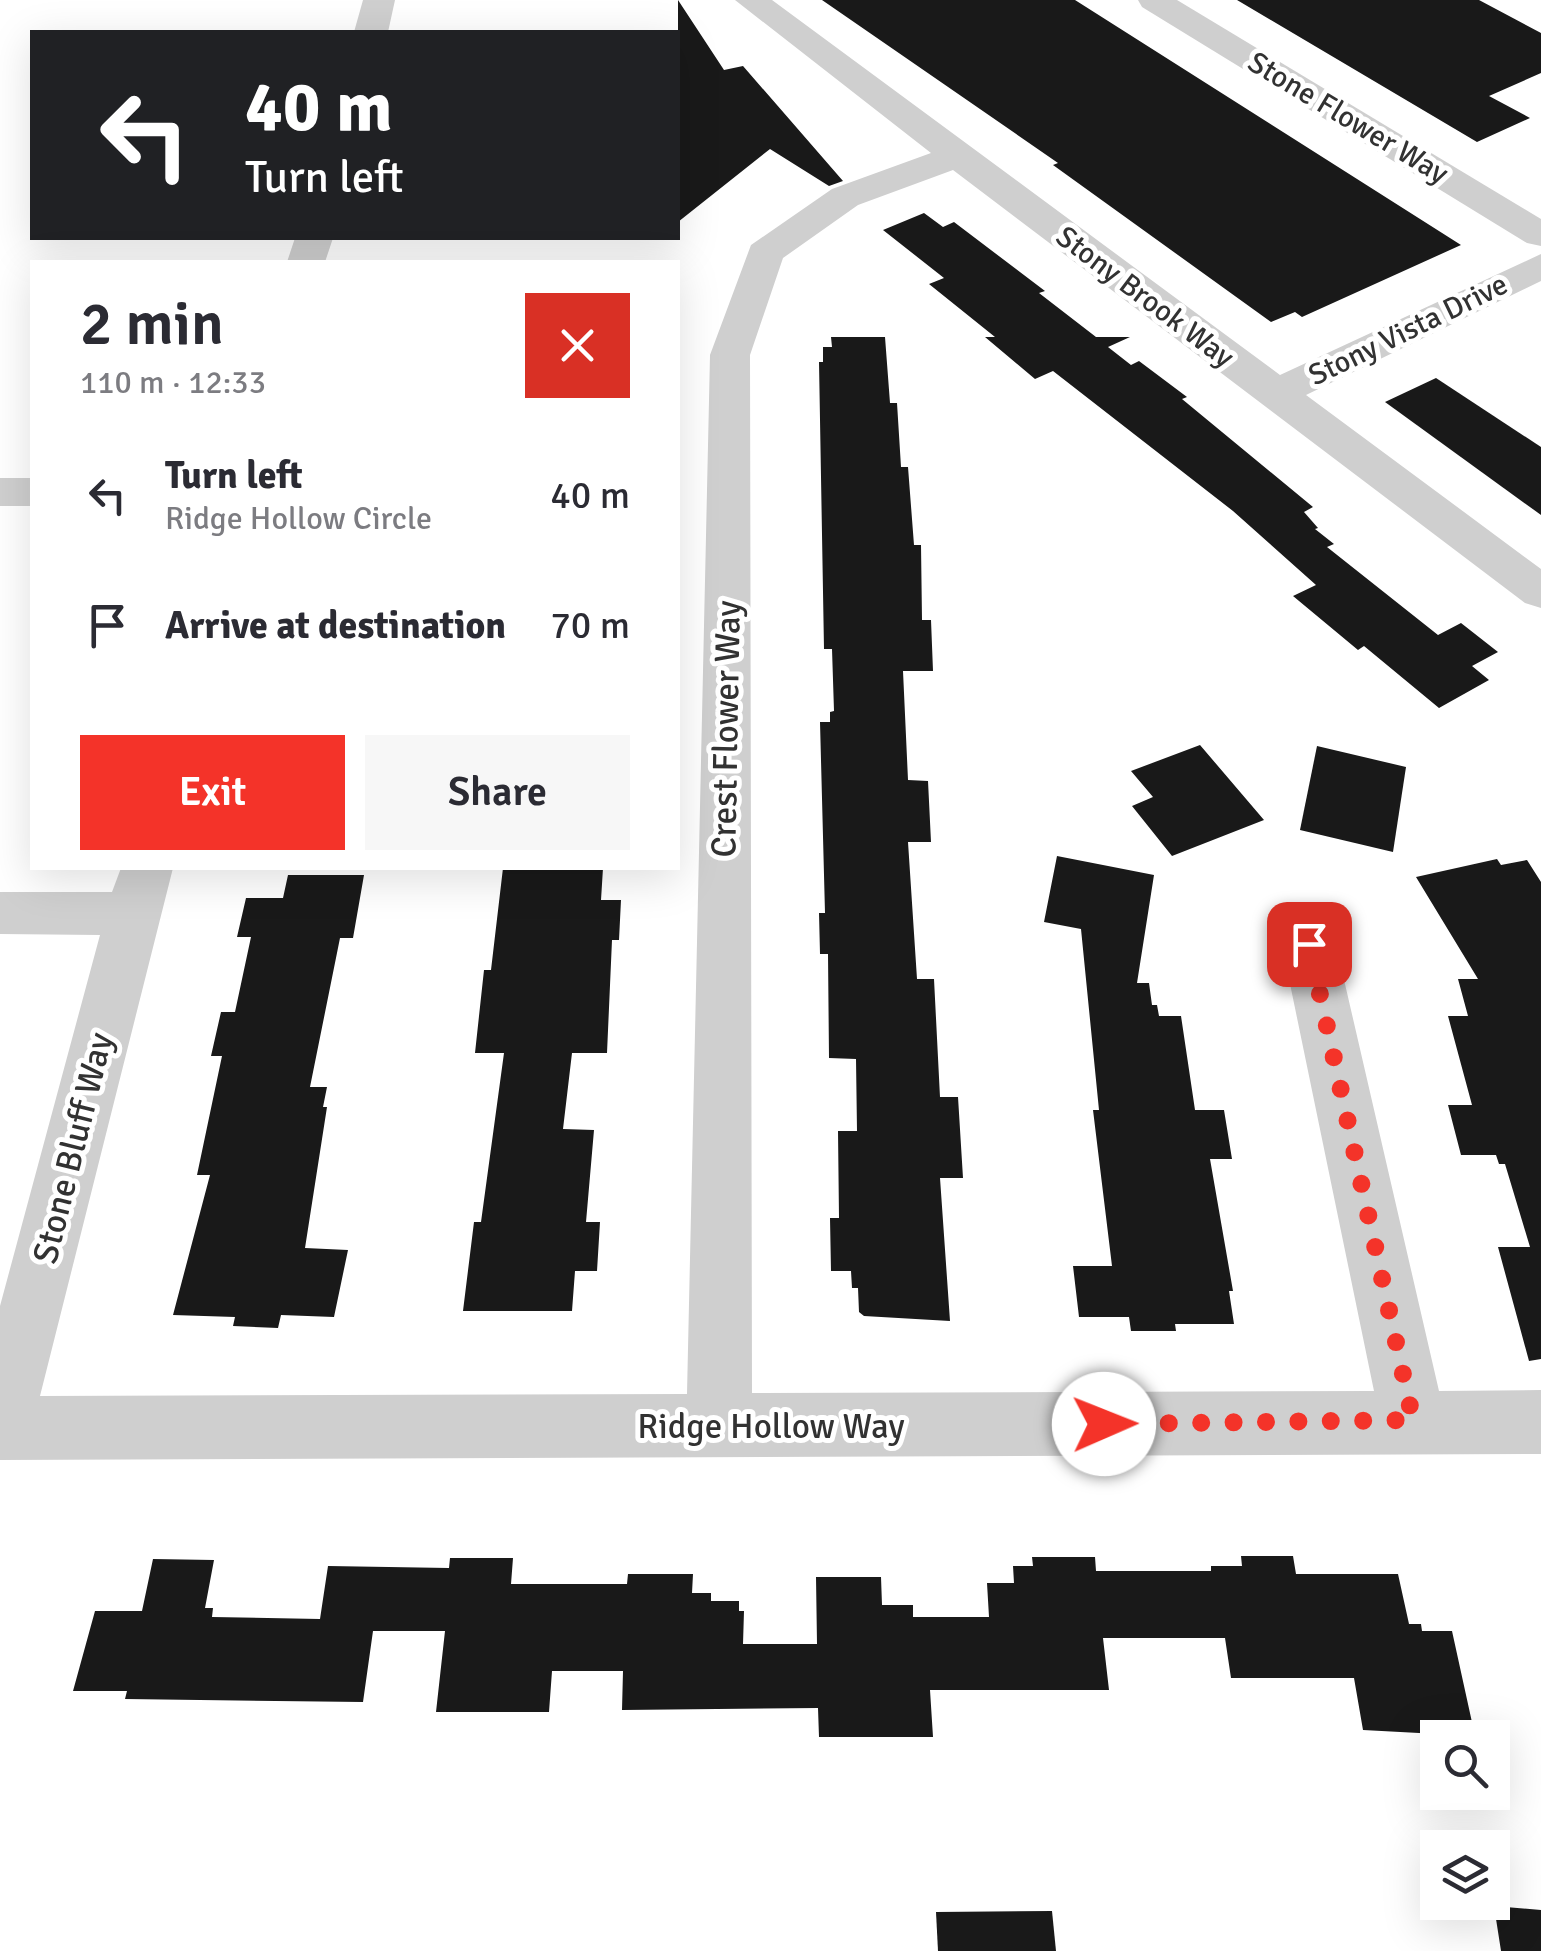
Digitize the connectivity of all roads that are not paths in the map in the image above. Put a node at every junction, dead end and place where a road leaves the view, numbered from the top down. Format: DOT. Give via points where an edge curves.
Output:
graph roads {
  1 [pos="380,0"];
  2 [pos="751,0"];
  3 [pos="1154,0"];
  4 [pos="372,30"];
  5 [pos="956,156"];
  6 [pos="1541,235"];
  7 [pos="1541,266"];
  8 [pos="1275,394"];
  9 [pos="0,492"];
  10 [pos="30,492"];
  11 [pos="1541,592"];
  12 [pos="140,891"];
  13 [pos="0,913"];
  14 [pos="1309,944"];
  15 [pos="1413,1420"];
  16 [pos="1541,1422"];
  17 [pos="0,1428"];
  18 [pos="718,1428"];
  1 -- 4 [label="street"];
  2 -- 5 [label="street, Stony Brook Way"];
  3 -- 6 [label="street, Stone Flower Way"];
  5 -- 8 [label="street, Stony Brook Way"];
  5 -- 18 [label="street, Crest Flower Way" via="844,197 765,253 730,355"];
  7 -- 8 [label="street, Stony Vista Drive"];
  8 -- 11 [label="street, Stony Brook Way"];
  9 -- 10 [label="street"];
  12 -- 13 [label="street"];
  12 -- 17 [label="street, Stone Bluff Way"];
  14 -- 15 [label="street"];
  15 -- 16 [label="street, Ridge Hollow Way"];
  15 -- 18 [label="street, Ridge Hollow Way"];
  17 -- 18 [label="street, Ridge Hollow Way"];
}
